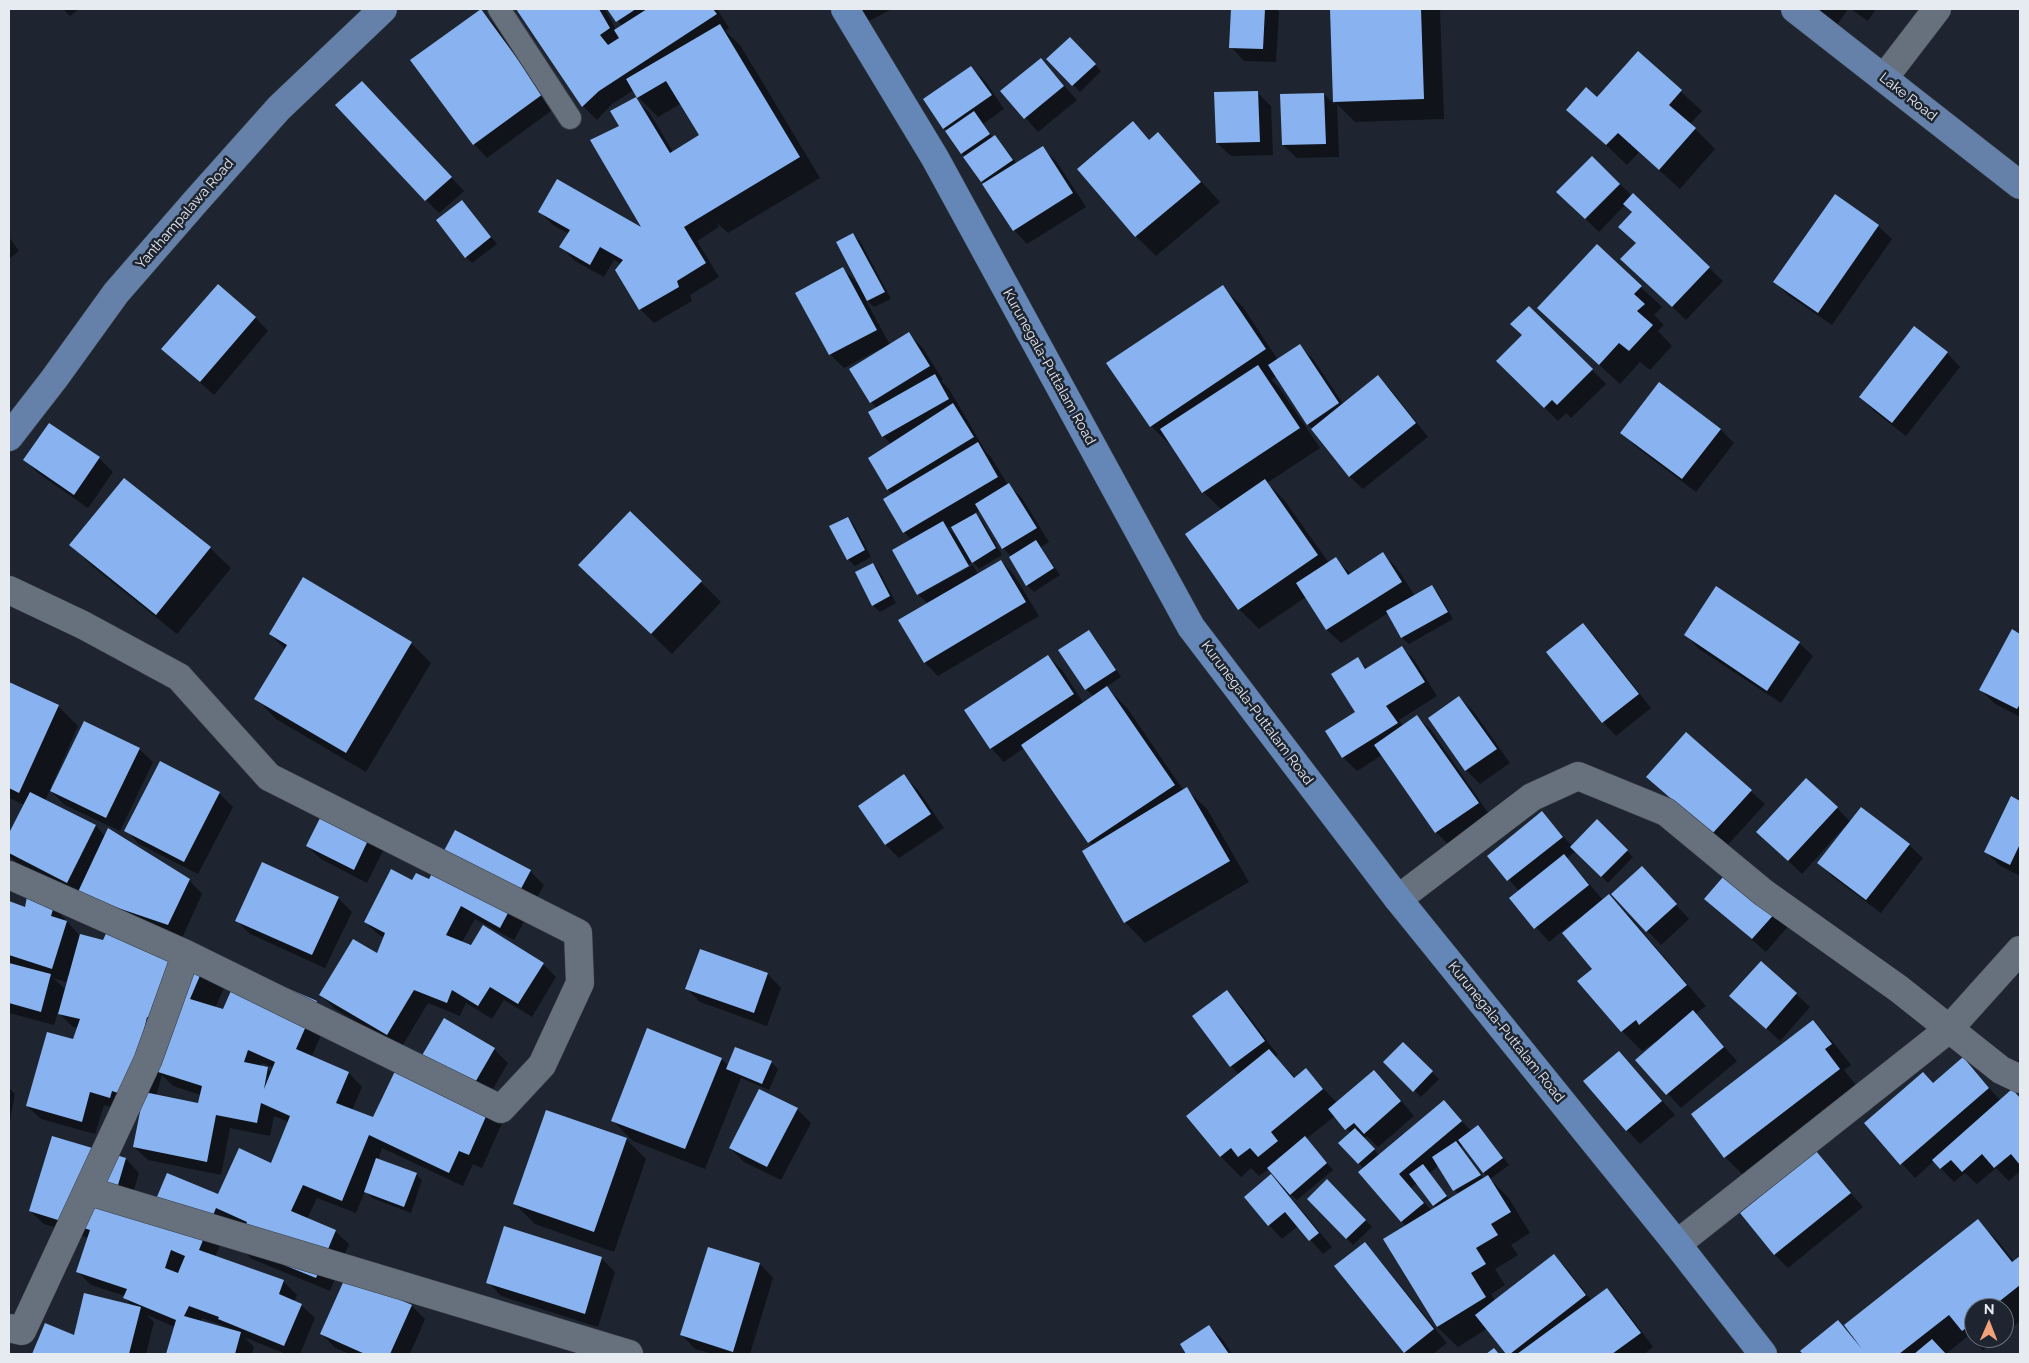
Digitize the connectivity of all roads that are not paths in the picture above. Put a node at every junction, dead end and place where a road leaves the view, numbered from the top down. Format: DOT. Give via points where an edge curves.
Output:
graph roads {
  1 [pos="382,9"];
  2 [pos="499,9"];
  3 [pos="844,9"];
  4 [pos="1795,9"];
  5 [pos="1937,9"];
  6 [pos="1884,78"];
  7 [pos="570,118"];
  8 [pos="2020,185"];
  9 [pos="9,437"];
  10 [pos="9,590"];
  11 [pos="9,875"];
  12 [pos="1398,899"];
  13 [pos="2020,950"];
  14 [pos="186,954"];
  15 [pos="1949,1029"];
  16 [pos="2020,1079"];
  17 [pos="88,1191"];
  18 [pos="1677,1244"];
  19 [pos="9,1328"];
  20 [pos="629,1354"];
  21 [pos="1764,1354"];
  1 -- 9 [label="main road, Yanthampalawa Road" via="279,108 128,279"];
  2 -- 7 [label="lane"];
  3 -- 12 [label="highway, Kurunegala-Puttalam Road" via="935,158 1191,627"];
  4 -- 6 [label="main road, Lake Road"];
  5 -- 6 [label="street"];
  6 -- 8 [label="main road, Lake Road"];
  10 -- 14 [label="street" via="179,677 269,777 578,933 580,983 542,1064 500,1109"];
  11 -- 14 [label="street"];
  12 -- 15 [label="street" via="1532,797 1578,776 1666,812 1764,893"];
  12 -- 18 [label="highway, Kurunegala-Puttalam Road"];
  13 -- 15 [label="street"];
  14 -- 17 [label="street" via="148,1060"];
  15 -- 16 [label="street" via="2001,1070"];
  15 -- 18 [label="street"];
  17 -- 19 [label="street" via="22,1331"];
  17 -- 20 [label="street"];
  18 -- 21 [label="highway, Kurunegala-Puttalam Road"];
}
